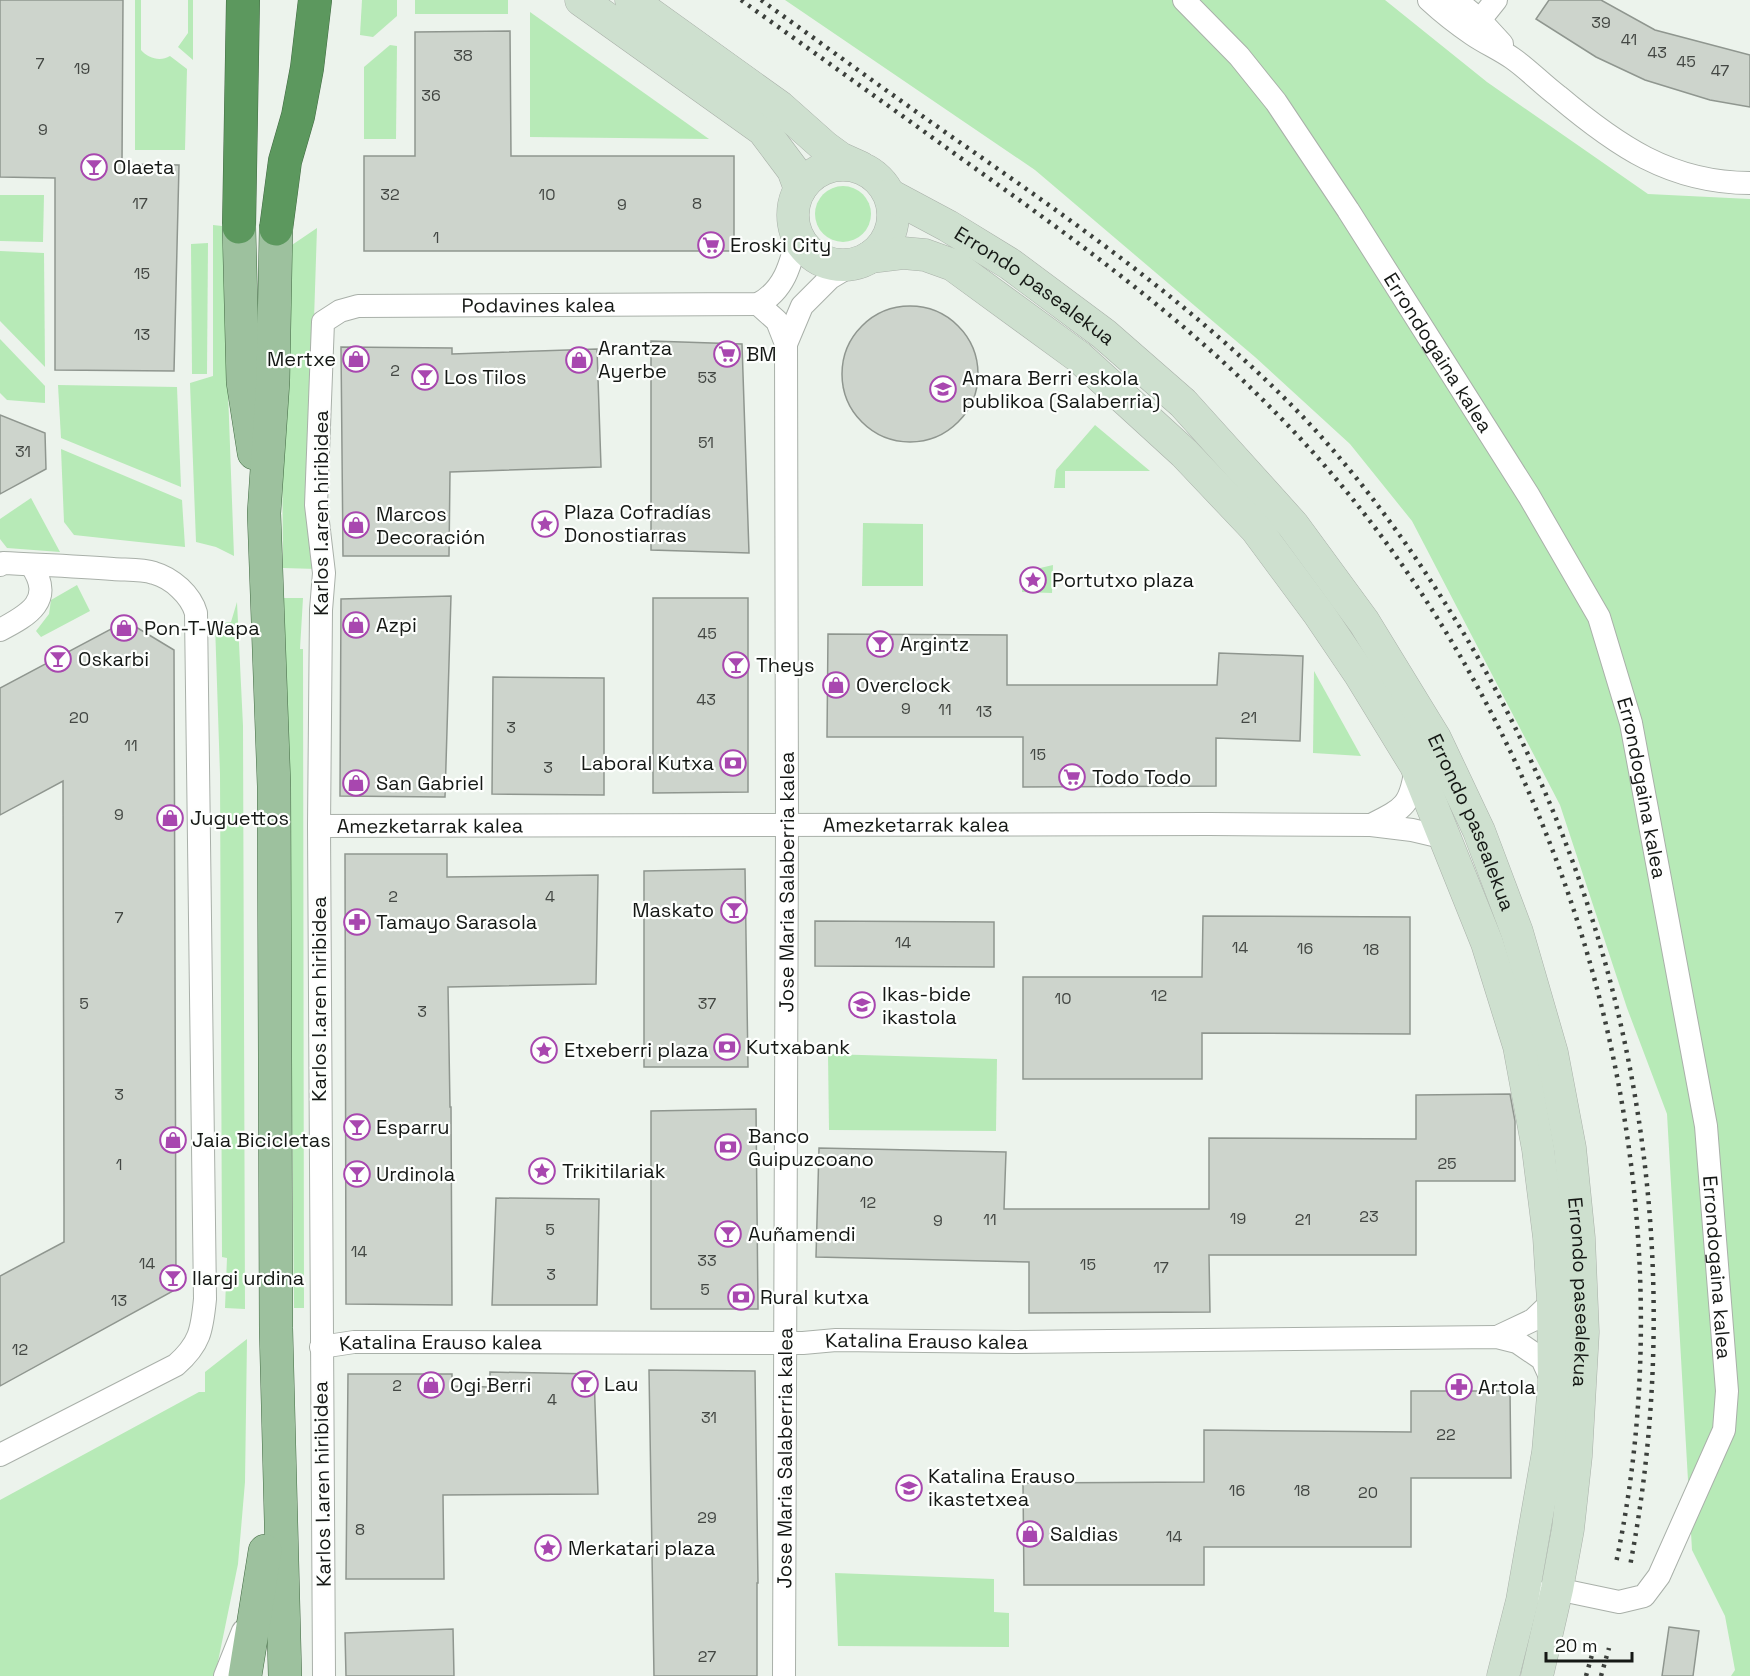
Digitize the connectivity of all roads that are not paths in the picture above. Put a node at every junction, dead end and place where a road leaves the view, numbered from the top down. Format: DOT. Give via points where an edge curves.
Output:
graph roads {
  1 [pos="243,0"];
  2 [pos="315,0"];
  3 [pos="581,0"];
  4 [pos="631,0"];
  5 [pos="1184,0"];
  6 [pos="1429,0"];
  7 [pos="1456,0"];
  8 [pos="1496,0"];
  9 [pos="1480,20"];
  10 [pos="1512,58"];
  11 [pos="861,168"];
  12 [pos="1750,183"];
  13 [pos="800,189"];
  14 [pos="890,195"];
  15 [pos="239,227"];
  16 [pos="276,229"];
  17 [pos="798,235"];
  18 [pos="862,260"];
  19 [pos="758,304"];
  20 [pos="323,322"];
  21 [pos="786,344"];
  22 [pos="264,513"];
  23 [pos="0,565"];
  24 [pos="31,565"];
  25 [pos="0,630"];
  26 [pos="1416,766"];
  27 [pos="787,825"];
  28 [pos="1371,825"];
  29 [pos="319,826"];
  30 [pos="1446,838"];
  31 [pos="1553,1301"];
  32 [pos="1497,1337"];
  33 [pos="785,1342"];
  34 [pos="321,1347"];
  35 [pos="1554,1384"];
  36 [pos="278,1445"];
  37 [pos="0,1455"];
  38 [pos="260,1588"];
  39 [pos="1557,1589"];
  40 [pos="1522,1601"];
  41 [pos="225,1676"];
  42 [pos="245,1676"];
  43 [pos="285,1676"];
  44 [pos="324,1676"];
  45 [pos="784,1676"];
  46 [pos="1503,1676"];
  47 [pos="1537,1676"];
  1 -- 15 [label="highway"];
  2 -- 16 [label="highway" via="307,68 285,161"];
  3 -- 13 [label="main road" via="763,130 793,170"];
  4 -- 11 [label="main road" via="780,106 840,158"];
  5 -- 39 [label="street, Errondogaina kalea" via="1239,56 1276,102 1529,496 1599,617 1631,723 1706,1126 1727,1391 1725,1430 1659,1576 1644,1596 1619,1602"];
  6 -- 10 [label="street" via="1471,34"];
  7 -- 9 [label="street"];
  8 -- 9 [label="street"];
  9 -- 10 [label="street"];
  10 -- 12 [label="street" via="1615,141 1653,163 1694,177"];
  11 -- 13 [label="main road" via="826,168 811,176"];
  11 -- 14 [label="main road" via="883,183"];
  13 -- 17 [label="main road" via="794,204"];
  14 -- 18 [label="main road" via="894,212 891,230 883,246"];
  14 -- 39 [label="main road, Errondo pasealekua" via="1010,264 1104,334 1183,403 1293,525 1364,622 1435,738 1479,831 1517,932 1552,1053 1570,1148 1580,1238 1583,1332 1575,1467"];
  15 -- 22 [label="main road" via="243,382"];
  16 -- 22 [label="main road" via="273,381"];
  17 -- 18 [label="main road" via="805,247 822,259 841,265"];
  17 -- 19 [label="street" via="784,280"];
  18 -- 21 [label="street, Jose Maria Salaberria kalea" via="830,278 802,306"];
  18 -- 26 [label="main road, Errondo pasealekua" via="903,253 926,255 952,265 1079,357 1184,453 1256,529 1359,673"];
  19 -- 20 [label="street, Podavines kalea" via="358,306"];
  19 -- 21 [label="street" via="777,321"];
  20 -- 29 [label="street, Karlos I.aren hiribidea" via="316,505 324,573"];
  21 -- 27 [label="street, Jose Maria Salaberria kalea"];
  22 -- 36 [label="main road" via="274,786"];
  23 -- 24 [label="street"];
  24 -- 25 [label="street" via="40,578 41,592 23,618"];
  24 -- 37 [label="street" via="154,573 173,583 194,604 198,622 205,1299 202,1328 194,1347 176,1365"];
  26 -- 28 [label="street, Amezketarrak kalea" via="1405,806"];
  26 -- 30 [label="main road, Errondo pasealekua"];
  27 -- 28 [label="street, Amezketarrak kalea"];
  27 -- 29 [label="street, Amezketarrak kalea"];
  27 -- 33 [label="street, Jose Maria Salaberria kalea"];
  28 -- 30 [label="street, Amezketarrak kalea"];
  29 -- 34 [label="street, Karlos I.aren hiribidea"];
  30 -- 31 [label="main road, Errondo pasealekua" via="1487,943 1519,1046 1538,1149"];
  31 -- 32 [label="street, Katalina Erauso kalea" via="1533,1320"];
  31 -- 35 [label="main road, Errondo pasealekua"];
  32 -- 33 [label="street, Katalina Erauso kalea"];
  32 -- 35 [label="street, Katalina Erauso kalea" via="1516,1342 1542,1359"];
  33 -- 34 [label="street, Katalina Erauso kalea" via="431,1341 354,1342"];
  33 -- 45 [label="street, Jose Maria Salaberria kalea"];
  34 -- 44 [label="street, Karlos I.aren hiribidea"];
  35 -- 40 [label="main road, Errondo pasealekua" via="1548,1452"];
  36 -- 38 [label="main road"];
  36 -- 43 [label="main road"];
  38 -- 41 [label="street"];
  38 -- 42 [label="main road"];
  39 -- 40 [label="street"];
  39 -- 47 [label="main road, Errondo pasealekua"];
  40 -- 46 [label="main road, Errondo pasealekua"];
}
